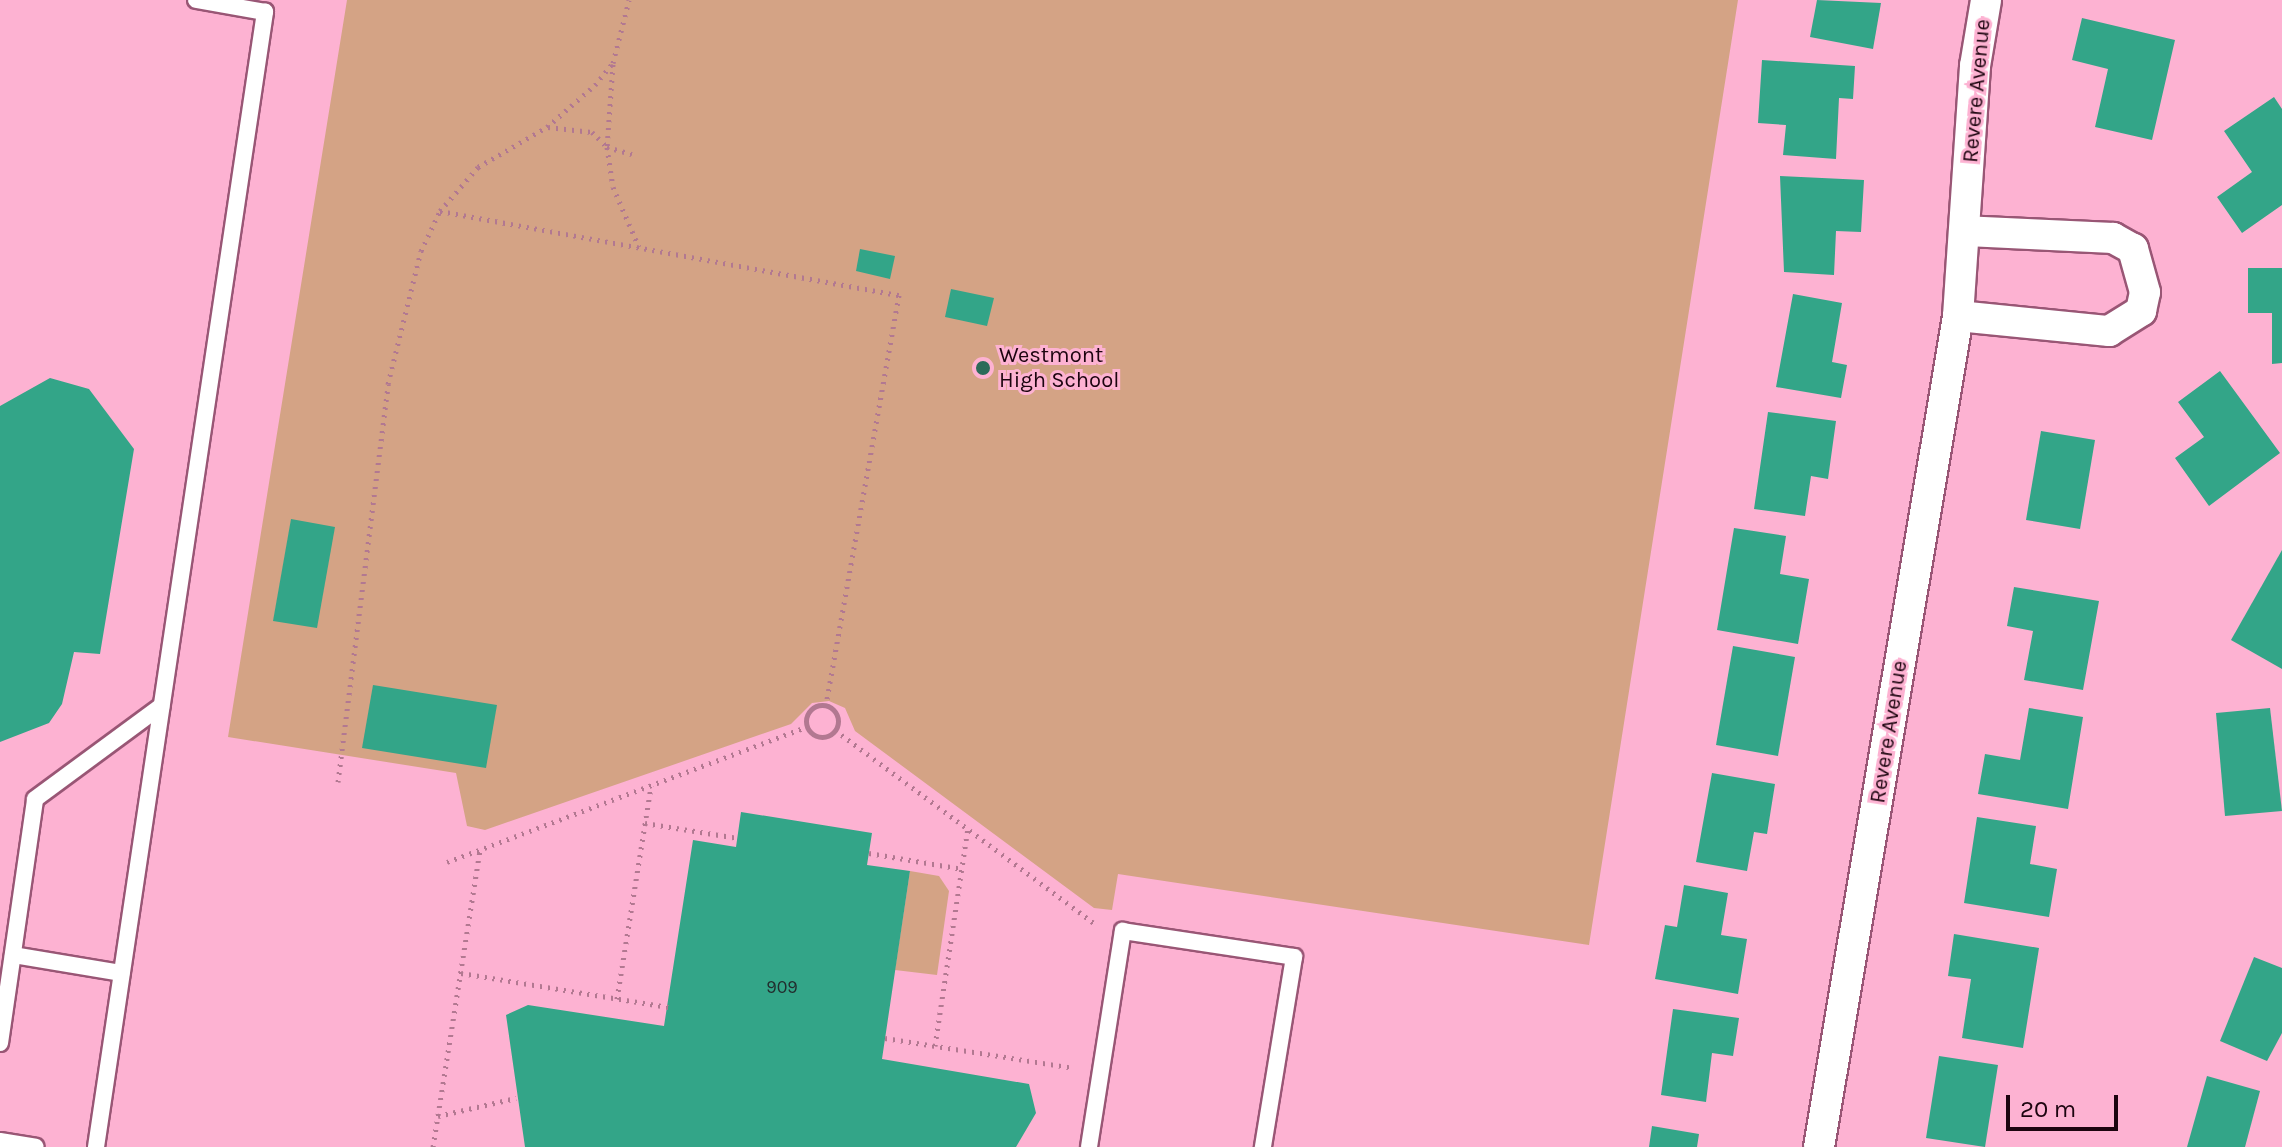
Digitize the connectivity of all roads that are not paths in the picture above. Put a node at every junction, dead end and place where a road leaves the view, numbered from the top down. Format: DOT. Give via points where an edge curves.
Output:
graph roads {
  1 [pos="196,0"];
  2 [pos="1986,0"];
  3 [pos="1967,231"];
  4 [pos="1958,316"];
  5 [pos="161,706"];
  6 [pos="13,955"];
  7 [pos="122,973"];
  8 [pos="0,1043"];
  9 [pos="0,1141"];
  10 [pos="36,1147"];
  11 [pos="96,1147"];
  12 [pos="1089,1147"];
  13 [pos="1263,1147"];
  14 [pos="1819,1147"];
  1 -- 5 [label="lane" via="265,12"];
  2 -- 3 [label="street, Revere Avenue" via="1975,66"];
  3 -- 4 [label="street, Revere Avenue"];
  3 -- 4 [label="street" via="2113,238 2133,249 2145,292 2141,311 2109,331"];
  4 -- 14 [label="street, Revere Avenue"];
  5 -- 6 [label="lane" via="35,799"];
  5 -- 7 [label="lane"];
  6 -- 7 [label="lane"];
  6 -- 8 [label="lane"];
  7 -- 11 [label="lane"];
  9 -- 10 [label="lane"];
  12 -- 13 [label="lane" via="1123,931 1294,957"];
}
